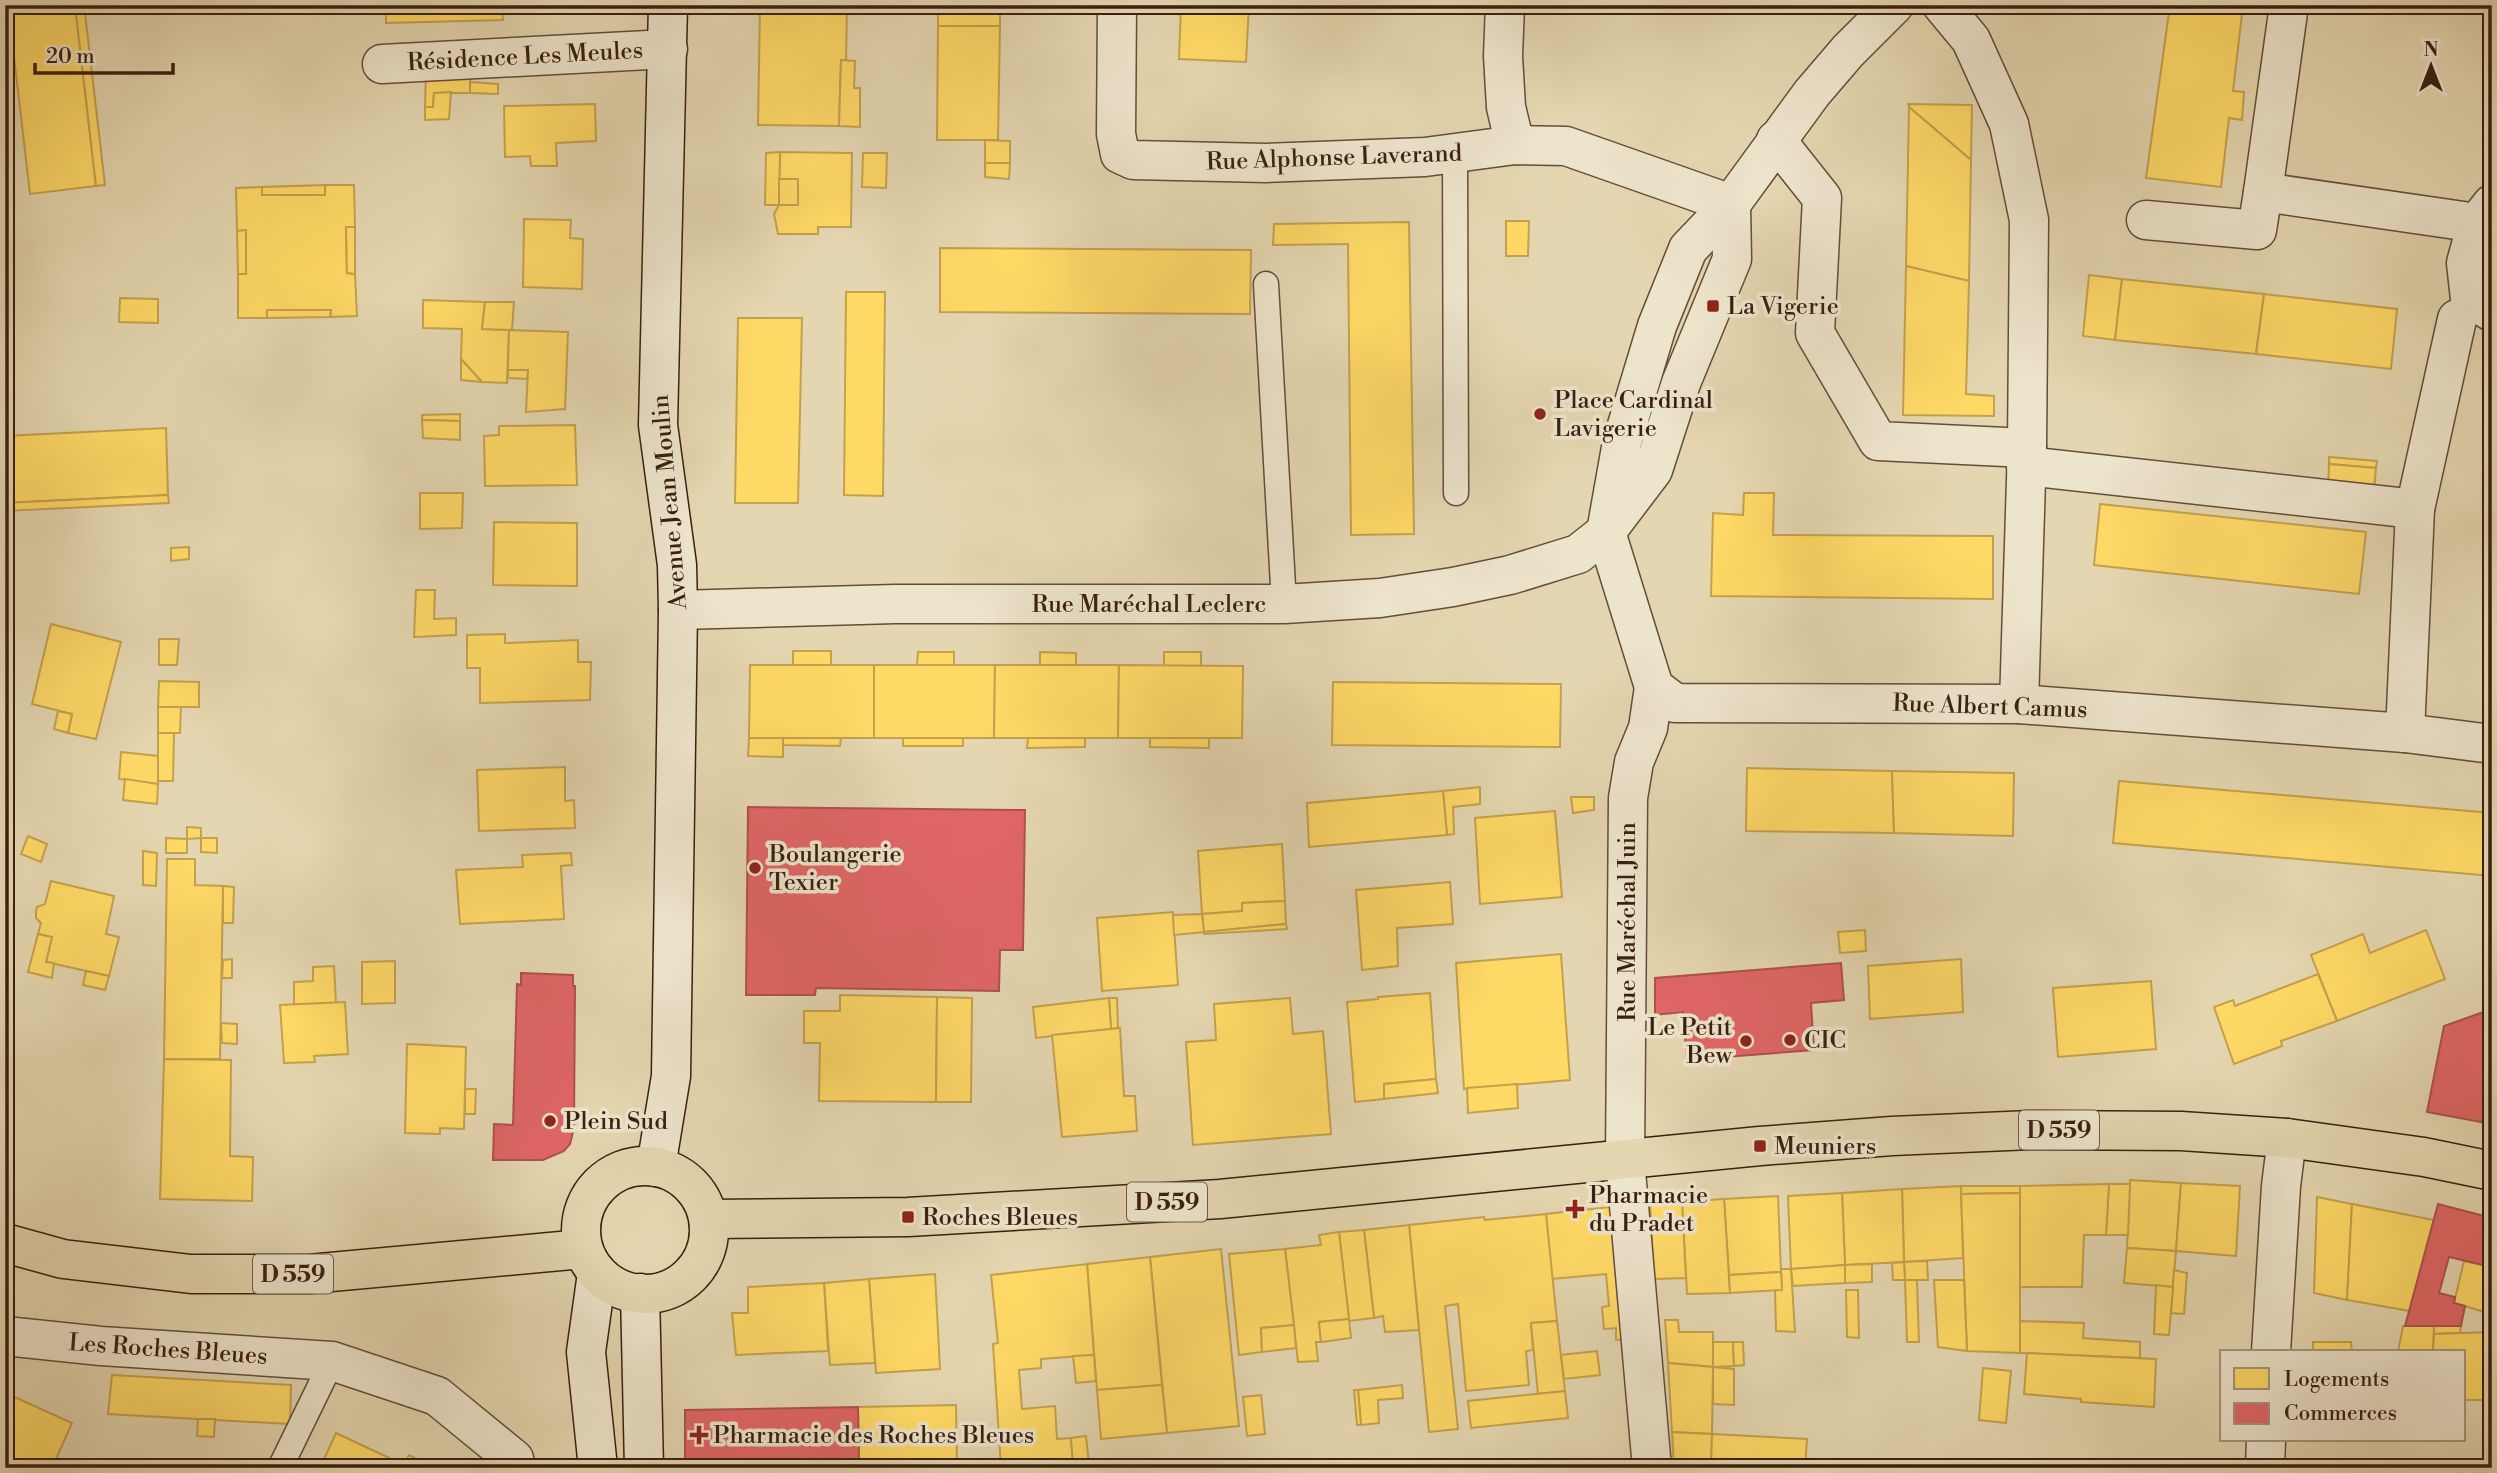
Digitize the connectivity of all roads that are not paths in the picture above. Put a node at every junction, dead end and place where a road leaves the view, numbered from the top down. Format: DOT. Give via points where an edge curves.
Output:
graph roads {
  1 [pos="668,5"];
  2 [pos="1118,5"];
  3 [pos="1505,5"];
  4 [pos="1894,5"];
  5 [pos="1942,5"];
  6 [pos="2289,5"];
  7 [pos="668,49"];
  8 [pos="382,64"];
  9 [pos="1776,140"];
  10 [pos="1516,145"];
  11 [pos="1455,155"];
  12 [pos="2263,192"];
  13 [pos="1731,204"];
  14 [pos="2484,214"];
  15 [pos="2146,220"];
  16 [pos="1266,284"];
  17 [pos="2473,310"];
  18 [pos="2027,457"];
  19 [pos="1455,493"];
  20 [pos="2415,509"];
  21 [pos="1606,532"];
  22 [pos="1284,604"];
  23 [pos="678,610"];
  24 [pos="1654,687"];
  25 [pos="2019,704"];
  26 [pos="2404,733"];
  27 [pos="2492,744"];
  28 [pos="2287,1138"];
  29 [pos="1625,1160"];
  30 [pos="656,1167"];
  31 [pos="2492,1171"];
  32 [pos="709,1219"];
  33 [pos="5,1243"];
  34 [pos="590,1261"];
  35 [pos="640,1293"];
  36 [pos="5,1336"];
  37 [pos="2271,1350"];
  38 [pos="332,1361"];
  39 [pos="2266,1442"];
  40 [pos="280,1468"];
  41 [pos="516,1468"];
  42 [pos="598,1468"];
  43 [pos="644,1468"];
  44 [pos="1652,1468"];
  45 [pos="2264,1468"];
  1 -- 7 [label="street, Avenue Jean Moulin"];
  2 -- 11 [label="street, Rue Alphonse Laverand" via="1116,134 1120,154 1133,160 1266,163"];
  3 -- 10 [label="street" via="1506,107"];
  4 -- 9 [label="street" via="1848,51"];
  5 -- 18 [label="street" via="1971,40 2009,124 2029,220"];
  6 -- 12 [label="street"];
  7 -- 8 [label="street, Résidence Les Meules"];
  7 -- 23 [label="street, Avenue Jean Moulin" via="658,425 677,565"];
  9 -- 13 [label="street"];
  9 -- 18 [label="street" via="1822,198 1815,333 1878,441"];
  10 -- 11 [label="street, Rue Alphonse Laverand"];
  10 -- 13 [label="street, Rue Alphonse Laverand" via="1566,146"];
  11 -- 19 [label="lane"];
  12 -- 14 [label="street"];
  12 -- 15 [label="street" via="2257,230"];
  13 -- 21 [label="street, Rue Maréchal Leclerc" via="1731,259 1681,383 1653,470"];
  14 -- 17 [label="street" via="2466,263"];
  16 -- 22 [label="lane"];
  17 -- 20 [label="street"];
  18 -- 20 [label="street"];
  18 -- 25 [label="street"];
  20 -- 26 [label="street"];
  21 -- 22 [label="street, Rue Maréchal Leclerc" via="1578,555 1510,575 1380,598"];
  21 -- 24 [label="street"];
  22 -- 23 [label="street, Rue Maréchal Leclerc" via="895,604"];
  23 -- 30 [label="street, Avenue Jean Moulin" via="671,1076"];
  24 -- 25 [label="street, Rue Albert Camus" via="1675,703"];
  24 -- 29 [label="street, Rue Maréchal Juin" via="1648,728 1634,762 1628,798"];
  25 -- 26 [label="street, Rue Albert Camus"];
  26 -- 27 [label="street, Rue Albert Camus"];
  28 -- 29 [label="main road, D 559" via="2181,1131 2031,1130 1892,1136"];
  28 -- 31 [label="main road, D 559"];
  28 -- 37 [label="street"];
  29 -- 32 [label="main road, D 559" via="1220,1199 908,1217"];
  29 -- 44 [label="street, Rue Maréchal Juin"];
  30 -- 32 [label="main road" via="691,1184"];
  30 -- 34 [label="main road" via="614,1173 597,1187 585,1206 580,1227"];
  32 -- 35 [label="main road" via="709,1238 692,1273 660,1292"];
  33 -- 34 [label="main road, D 559" via="62,1259 204,1274 309,1274"];
  34 -- 35 [label="main road" via="610,1283"];
  34 -- 42 [label="street" via="586,1352"];
  35 -- 43 [label="street"];
  36 -- 38 [label="street, Les Roches Bleues"];
  38 -- 40 [label="lane"];
  38 -- 41 [label="street, Les Roches Bleues" via="437,1396 514,1459"];
  39 -- 45 [label="street"];
}
